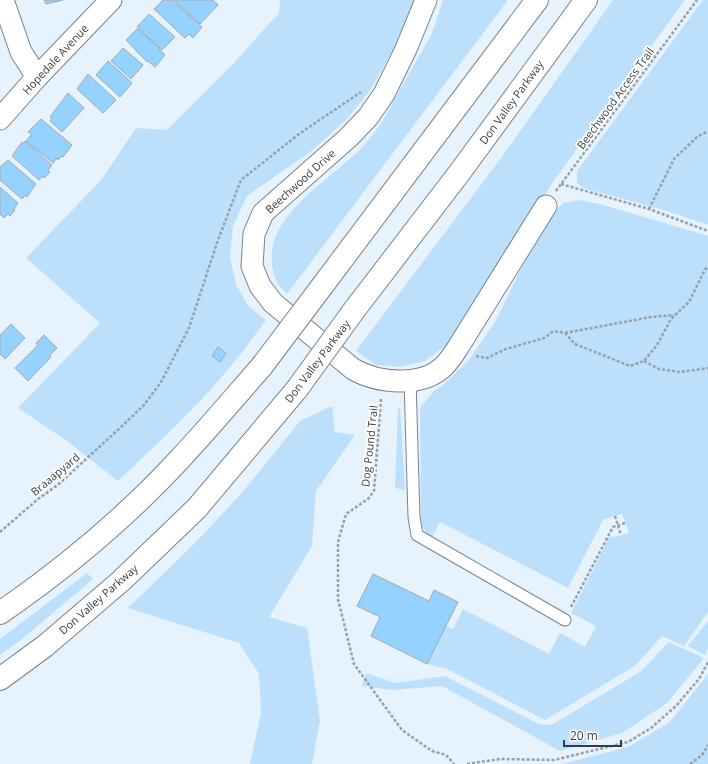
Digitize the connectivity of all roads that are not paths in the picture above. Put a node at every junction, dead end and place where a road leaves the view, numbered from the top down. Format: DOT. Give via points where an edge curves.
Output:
graph roads {
  1 [pos="3,0"];
  2 [pos="111,0"];
  3 [pos="426,0"];
  4 [pos="537,0"];
  5 [pos="586,0"];
  6 [pos="37,77"];
  7 [pos="0,119"];
  8 [pos="546,206"];
  9 [pos="410,380"];
  10 [pos="0,613"];
  11 [pos="565,620"];
  12 [pos="0,680"];
  1 -- 6 [label="street" via="21,52"];
  2 -- 6 [label="street, Hopedale Avenue"];
  3 -- 9 [label="street, Beechwood Drive" via="384,94 368,117 263,213 254,234 252,266 260,286 273,303 353,369 383,380"];
  4 -- 10 [label="highway, bridge" via="262,366 177,462 112,525 36,588"];
  5 -- 12 [label="highway, Don Valley Parkway, bridge" via="296,389 197,508 121,581"];
  6 -- 7 [label="street, Hopedale Avenue"];
  8 -- 9 [label="street, Beechwood Drive" via="457,349 443,367 433,374"];
  9 -- 11 [label="lane" via="414,517 417,535"];
}
